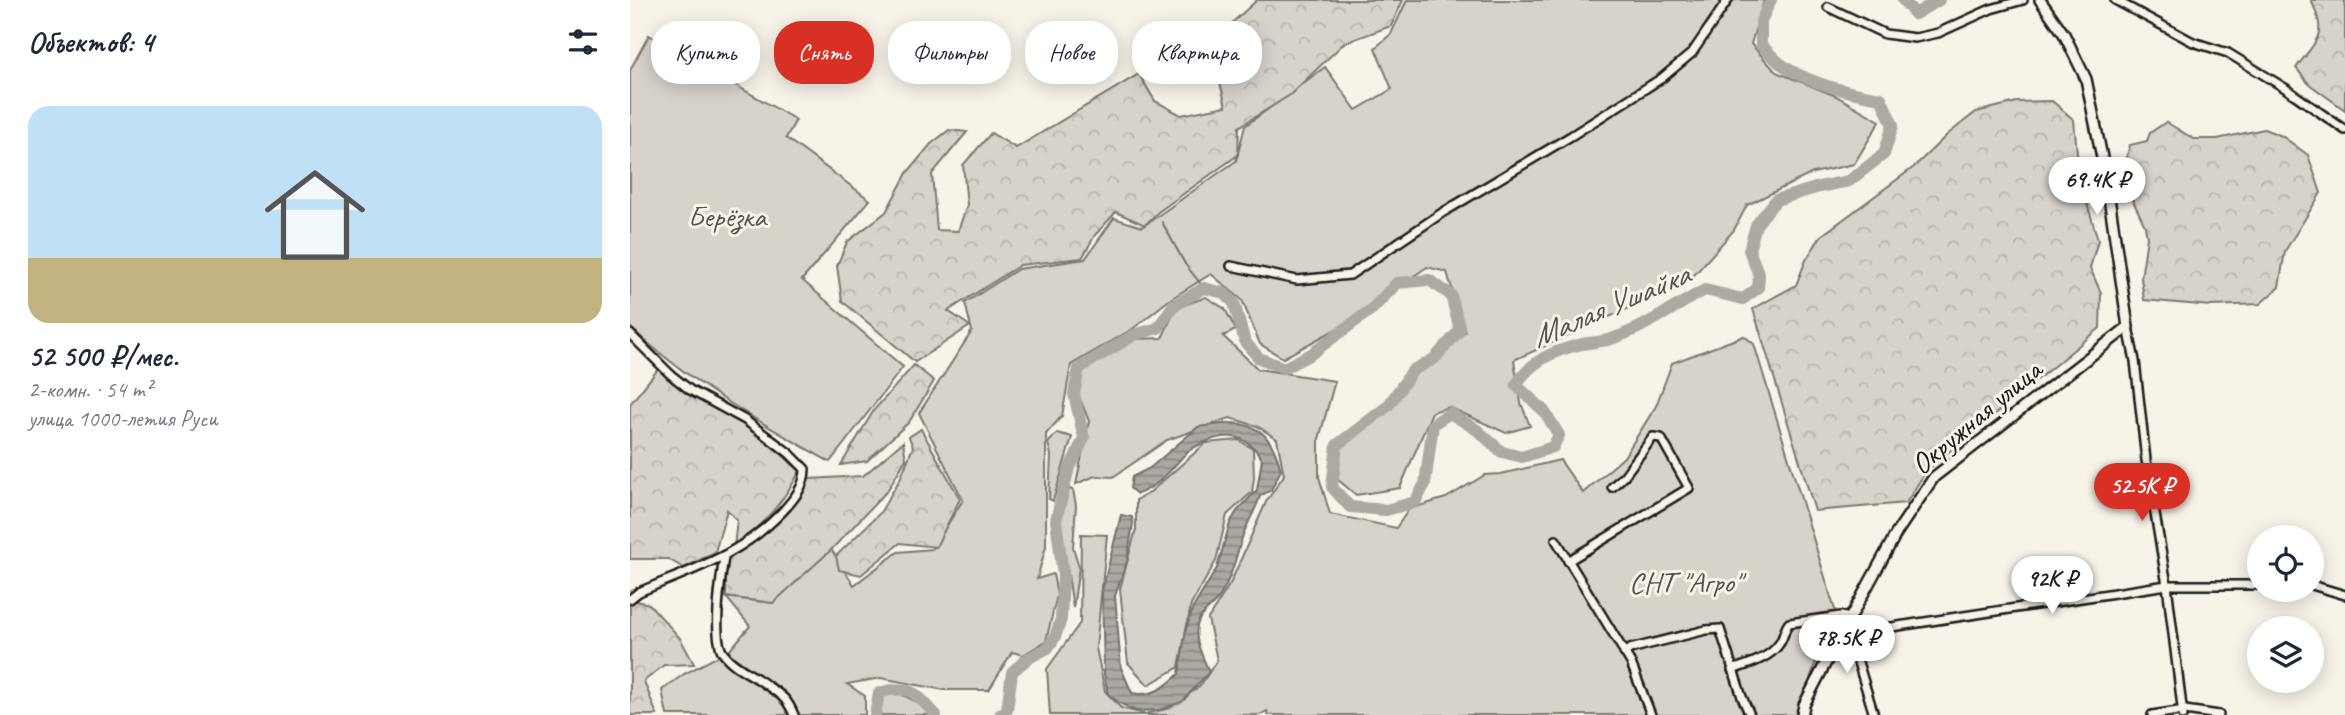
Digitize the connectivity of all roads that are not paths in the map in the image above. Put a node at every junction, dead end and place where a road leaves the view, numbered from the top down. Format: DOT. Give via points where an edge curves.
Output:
graph roads {
  1 [pos="1728,0"];
  2 [pos="2023,0"];
  3 [pos="2040,0"];
  4 [pos="2115,0"];
  5 [pos="1828,7"];
  6 [pos="2345,130"];
  7 [pos="1231,267"];
  8 [pos="2128,327"];
  9 [pos="630,334"];
  10 [pos="1612,487"];
  11 [pos="1556,540"];
  12 [pos="724,557"];
  13 [pos="1568,561"];
  14 [pos="2167,585"];
  15 [pos="2247,585"];
  16 [pos="2324,589"];
  17 [pos="2345,595"];
  18 [pos="630,599"];
  19 [pos="1849,622"];
  20 [pos="1624,653"];
  21 [pos="1732,670"];
  22 [pos="2183,713"];
  23 [pos="794,715"];
  24 [pos="1650,715"];
  25 [pos="1750,715"];
  26 [pos="1802,715"];
  27 [pos="1874,715"];
  28 [pos="2152,715"];
  29 [pos="2219,715"];
  1 -- 7 [label="street" via="1692,53 1662,78 1350,275 1297,280"];
  2 -- 5 [label="street" via="1915,38 1885,34"];
  3 -- 8 [label="street" via="2081,66 2092,102"];
  4 -- 6 [label="street" via="2193,42 2228,53"];
  8 -- 14 [label="street"];
  8 -- 19 [label="street, Окружная улица" via="1934,477 1897,532"];
  9 -- 12 [label="street" via="690,390 744,420 805,469 798,493 780,514 759,535"];
  10 -- 13 [label="street" via="1658,436 1689,488"];
  11 -- 13 [label="street"];
  12 -- 18 [label="street"];
  12 -- 23 [label="street" via="718,643 729,660 779,692"];
  13 -- 20 [label="street"];
  14 -- 15 [label="street"];
  14 -- 19 [label="street" via="1872,630"];
  14 -- 22 [label="street"];
  16 -- 17 [label="street"];
  19 -- 21 [label="street" via="1841,616 1789,623 1779,645 1767,655"];
  19 -- 26 [label="street, Окружная улица"];
  19 -- 27 [label="street"];
  20 -- 21 [label="street" via="1716,628 1724,634"];
  20 -- 24 [label="street"];
  21 -- 25 [label="street"];
  22 -- 28 [label="street"];
  22 -- 29 [label="street"];
}
